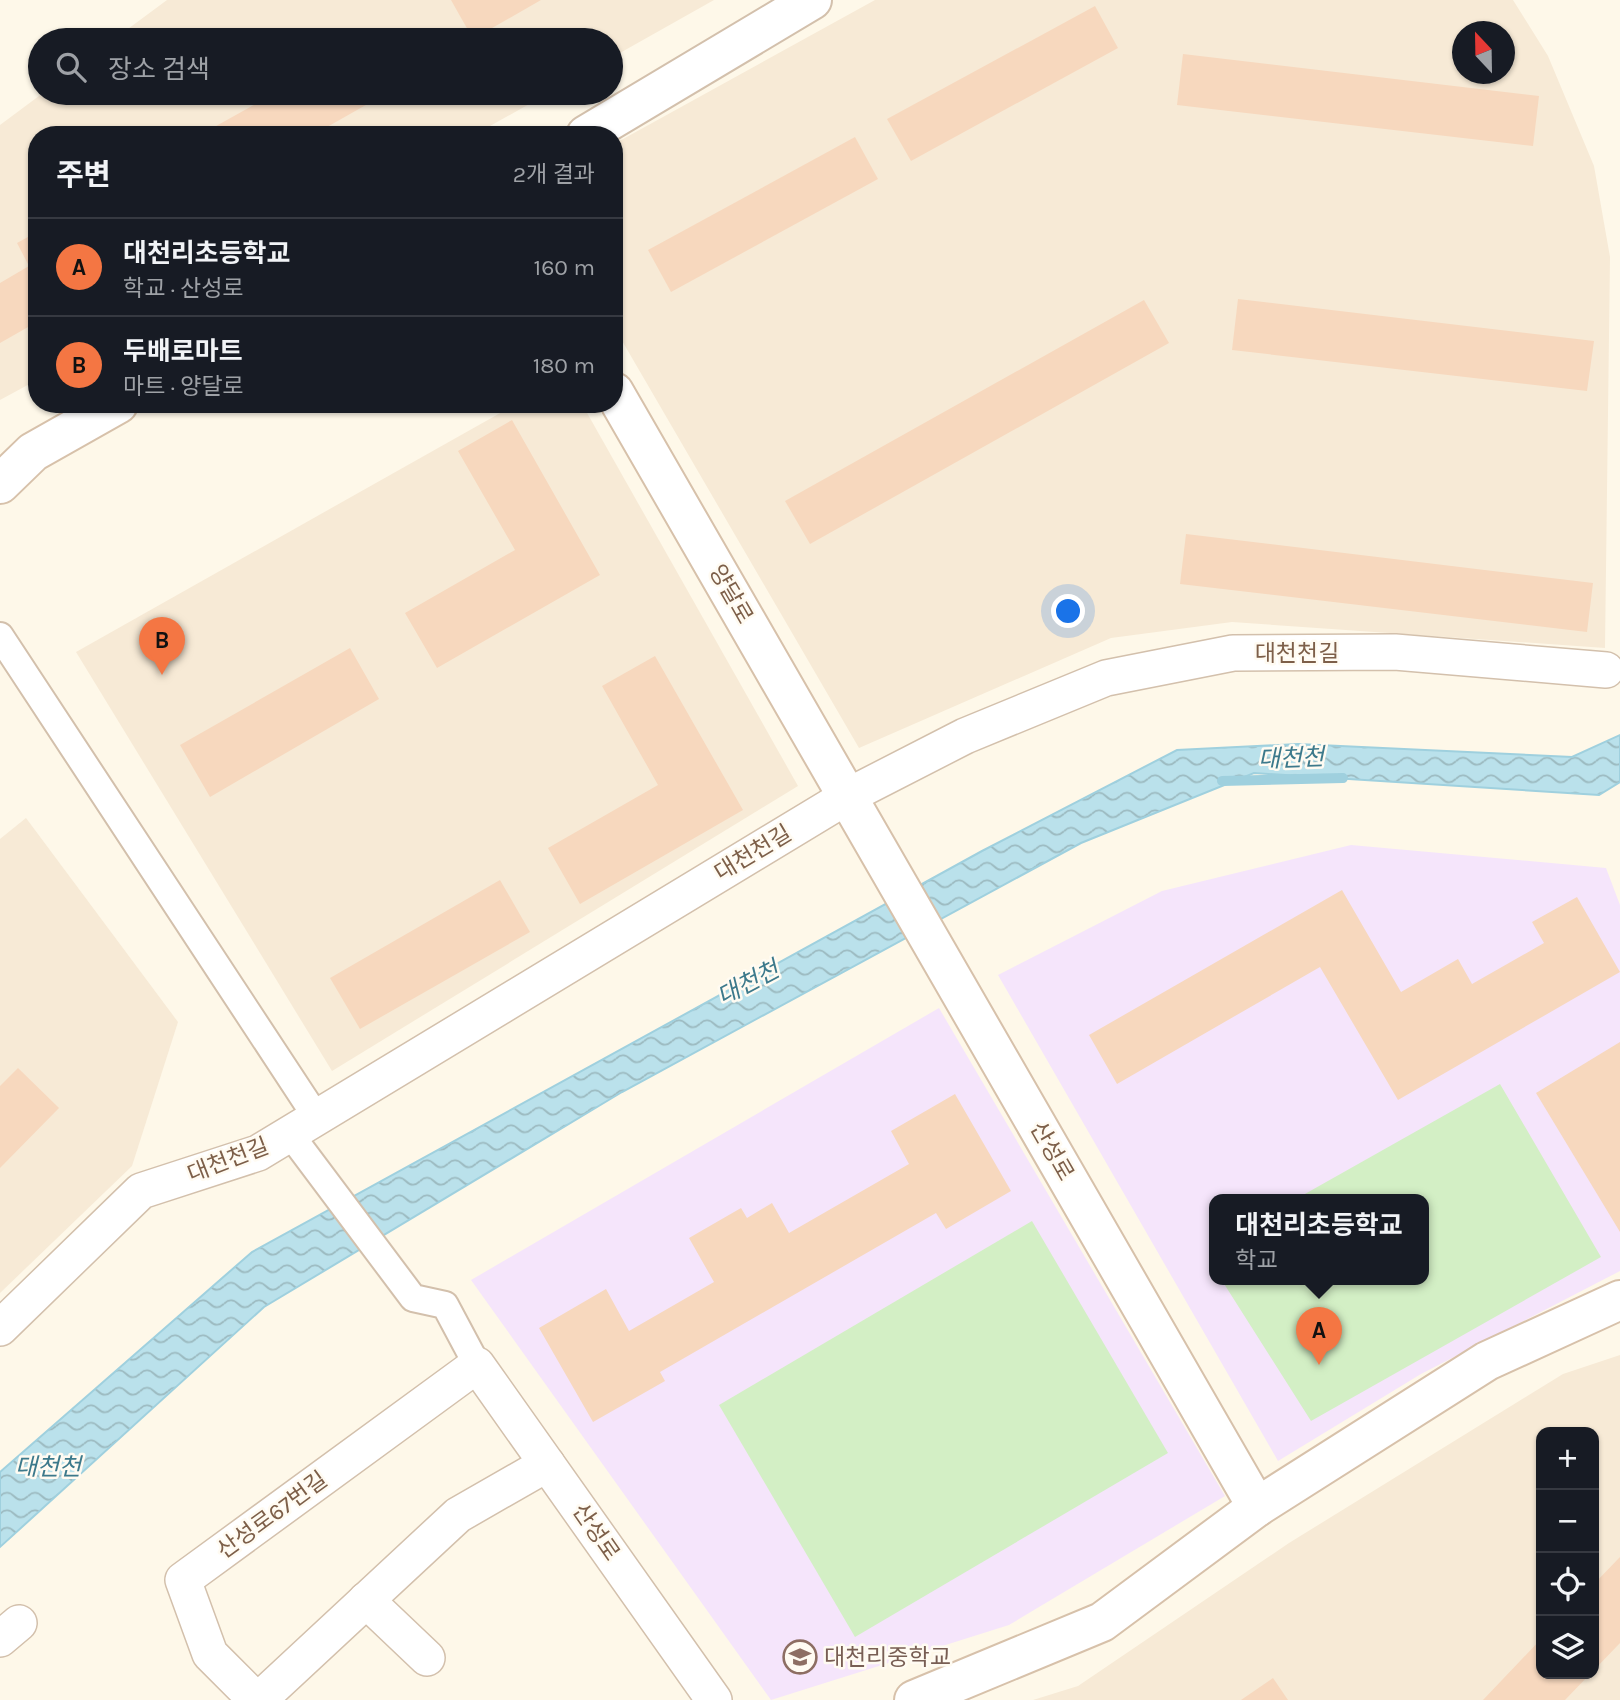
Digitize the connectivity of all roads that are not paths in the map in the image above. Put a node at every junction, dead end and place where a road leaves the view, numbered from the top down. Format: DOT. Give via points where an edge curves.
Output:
graph roads {
  1 [pos="812,0"];
  2 [pos="601,126"];
  3 [pos="623,408"];
  4 [pos="101,413"];
  5 [pos="0,484"];
  6 [pos="0,636"];
  7 [pos="1606,670"];
  8 [pos="856,811"];
  9 [pos="305,1137"];
  10 [pos="1620,1300"];
  11 [pos="0,1328"];
  12 [pos="477,1365"];
  13 [pos="547,1464"];
  14 [pos="1257,1507"];
  15 [pos="366,1600"];
  16 [pos="427,1658"];
  17 [pos="258,1700"];
  18 [pos="714,1700"];
  19 [pos="914,1700"];
  1 -- 2 [label="main road"];
  3 -- 8 [label="main road, 양달로"];
  4 -- 5 [label="main road" via="33,452"];
  6 -- 9 [label="street"];
  7 -- 8 [label="street, 대천천길" via="1395,652 1233,653 1106,678 965,736"];
  8 -- 9 [label="street, 대천천길"];
  8 -- 14 [label="main road, 산성로"];
  9 -- 11 [label="street, 대천천길" via="141,1191"];
  9 -- 12 [label="street" via="396,1276 413,1298 445,1306"];
  10 -- 14 [label="main road" via="1487,1360"];
  12 -- 13 [label="street, 산성로"];
  12 -- 17 [label="street, 산성로67번길" via="183,1580 210,1654"];
  13 -- 15 [label="street, 산성로67번길" via="458,1515"];
  13 -- 18 [label="street, 산성로"];
  14 -- 19 [label="main road" via="1102,1622"];
  15 -- 16 [label="street"];
  15 -- 17 [label="street, 산성로67번길"];
}
